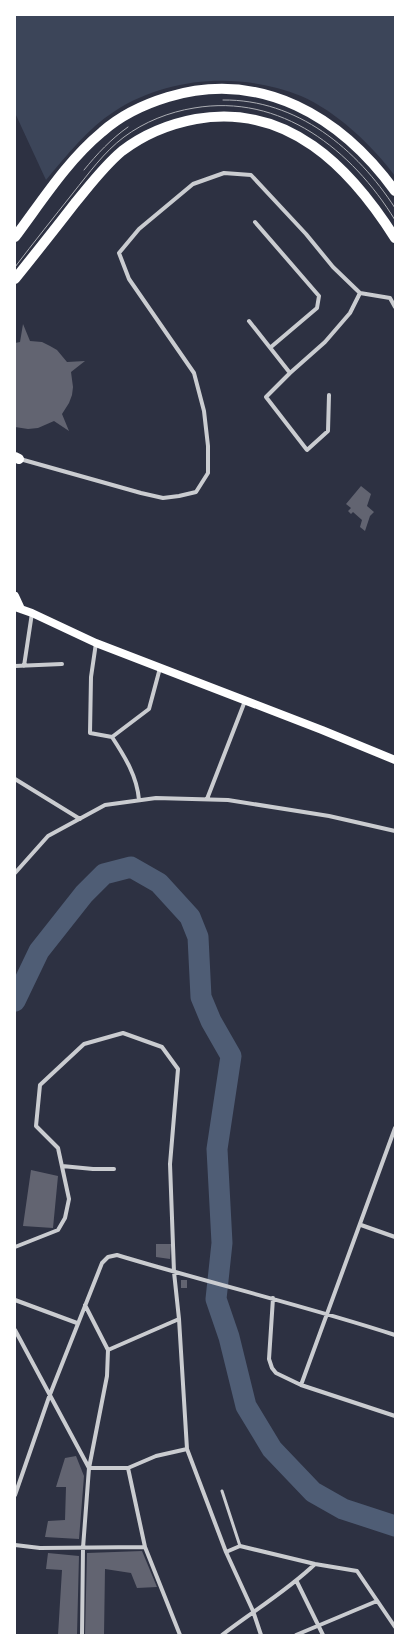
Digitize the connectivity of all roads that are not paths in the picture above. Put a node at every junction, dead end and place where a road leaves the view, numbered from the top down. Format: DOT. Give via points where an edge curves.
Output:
graph roads {
  1 [pos="395,191"];
  2 [pos="256,222"];
  3 [pos="15,237"];
  4 [pos="395,238"];
  5 [pos="15,279"];
  6 [pos="360,293"];
  7 [pos="395,307"];
  8 [pos="249,321"];
  9 [pos="271,348"];
  10 [pos="290,372"];
  11 [pos="329,395"];
  12 [pos="16,459"];
  13 [pos="15,596"];
  14 [pos="18,608"];
  15 [pos="32,613"];
  16 [pos="96,643"];
  17 [pos="62,664"];
  18 [pos="15,666"];
  19 [pos="24,666"];
  20 [pos="160,668"];
  21 [pos="245,701"];
  22 [pos="112,737"];
  23 [pos="395,760"];
  24 [pos="15,779"];
  25 [pos="207,799"];
  26 [pos="139,800"];
  27 [pos="80,819"];
  28 [pos="395,831"];
  29 [pos="15,873"];
  30 [pos="395,1128"];
  31 [pos="62,1166"];
  32 [pos="114,1169"];
  33 [pos="361,1224"];
  34 [pos="395,1238"];
  35 [pos="15,1247"];
  36 [pos="174,1272"];
  37 [pos="273,1298"];
  38 [pos="15,1300"];
  39 [pos="85,1305"];
  40 [pos="328,1313"];
  41 [pos="179,1319"];
  42 [pos="77,1323"];
  43 [pos="15,1330"];
  44 [pos="395,1334"];
  45 [pos="108,1350"];
  46 [pos="301,1385"];
  47 [pos="49,1397"];
  48 [pos="395,1416"];
  49 [pos="187,1449"];
  50 [pos="89,1468"];
  51 [pos="128,1468"];
  52 [pos="222,1491"];
  53 [pos="15,1496"];
  54 [pos="15,1545"];
  55 [pos="240,1546"];
  56 [pos="145,1547"];
  57 [pos="83,1548"];
  58 [pos="226,1552"];
  59 [pos="315,1564"];
  60 [pos="297,1582"];
  61 [pos="377,1600"];
  62 [pos="253,1611"];
  63 [pos="318,1626"];
  64 [pos="395,1627"];
  65 [pos="82,1635"];
  66 [pos="180,1635"];
  67 [pos="222,1635"];
  68 [pos="261,1635"];
  69 [pos="296,1635"];
  70 [pos="322,1635"];
  1 -- 3 [label="main road" via="353,143 309,111 258,92 221,89 199,91 157,101 122,117 102,131 70,165"];
  2 -- 9 [label="street" via="318,296 317,308"];
  4 -- 5 [label="main road" via="345,173 302,139 278,126 262,121 207,117 174,124 137,140 121,152 92,183"];
  6 -- 7 [label="street" via="390,298"];
  6 -- 10 [label="street" via="350,313 325,342"];
  6 -- 12 [label="street" via="333,267 306,234 251,176 224,173 193,184 139,229 119,253 129,279 194,373 204,410 208,446 208,473 196,492 163,498"];
  8 -- 9 [label="street"];
  9 -- 10 [label="street"];
  10 -- 11 [label="street" via="266,398 307,450 328,431"];
  13 -- 14 [label="main road"];
  14 -- 15 [label="main road"];
  15 -- 16 [label="main road"];
  15 -- 19 [label="street"];
  16 -- 20 [label="main road"];
  16 -- 22 [label="street" via="91,677 90,733"];
  17 -- 19 [label="street"];
  18 -- 19 [label="street"];
  20 -- 21 [label="main road"];
  20 -- 22 [label="street" via="150,710"];
  21 -- 23 [label="main road"];
  21 -- 25 [label="street"];
  22 -- 26 [label="street" via="127,760 138,785"];
  24 -- 27 [label="street"];
  25 -- 26 [label="street"];
  25 -- 28 [label="street" via="329,816"];
  26 -- 27 [label="street" via="105,805"];
  27 -- 29 [label="street" via="48,836"];
  30 -- 33 [label="street"];
  31 -- 32 [label="street"];
  31 -- 35 [label="street" via="69,1199 65,1218 58,1230"];
  31 -- 36 [label="street" via="58,1148 36,1126 40,1085 84,1044 123,1033 162,1047 178,1069 170,1164"];
  33 -- 34 [label="street"];
  33 -- 40 [label="street"];
  36 -- 37 [label="street"];
  36 -- 39 [label="street" via="117,1255 108,1257 102,1263"];
  36 -- 41 [label="street"];
  37 -- 40 [label="street"];
  37 -- 46 [label="street" via="269,1359 276,1373"];
  38 -- 42 [label="street"];
  39 -- 42 [label="street"];
  39 -- 45 [label="street"];
  40 -- 44 [label="street"];
  40 -- 46 [label="street"];
  41 -- 45 [label="street"];
  41 -- 49 [label="street"];
  42 -- 47 [label="street"];
  43 -- 47 [label="street"];
  45 -- 50 [label="street" via="107,1376"];
  46 -- 48 [label="street"];
  47 -- 50 [label="street"];
  47 -- 53 [label="street"];
  49 -- 51 [label="street" via="156,1456"];
  49 -- 58 [label="street"];
  50 -- 51 [label="street"];
  50 -- 57 [label="street"];
  51 -- 56 [label="street"];
  52 -- 55 [label="lane"];
  54 -- 57 [label="street"];
  55 -- 58 [label="street"];
  55 -- 59 [label="street"];
  56 -- 57 [label="street"];
  56 -- 66 [label="street"];
  57 -- 65 [label="street"];
  58 -- 62 [label="street"];
  59 -- 60 [label="street"];
  59 -- 61 [label="street" via="357,1571"];
  60 -- 62 [label="street"];
  60 -- 63 [label="street"];
  61 -- 63 [label="street"];
  61 -- 64 [label="street"];
  62 -- 67 [label="street"];
  62 -- 68 [label="street"];
  63 -- 69 [label="street"];
  63 -- 70 [label="street"];
}
